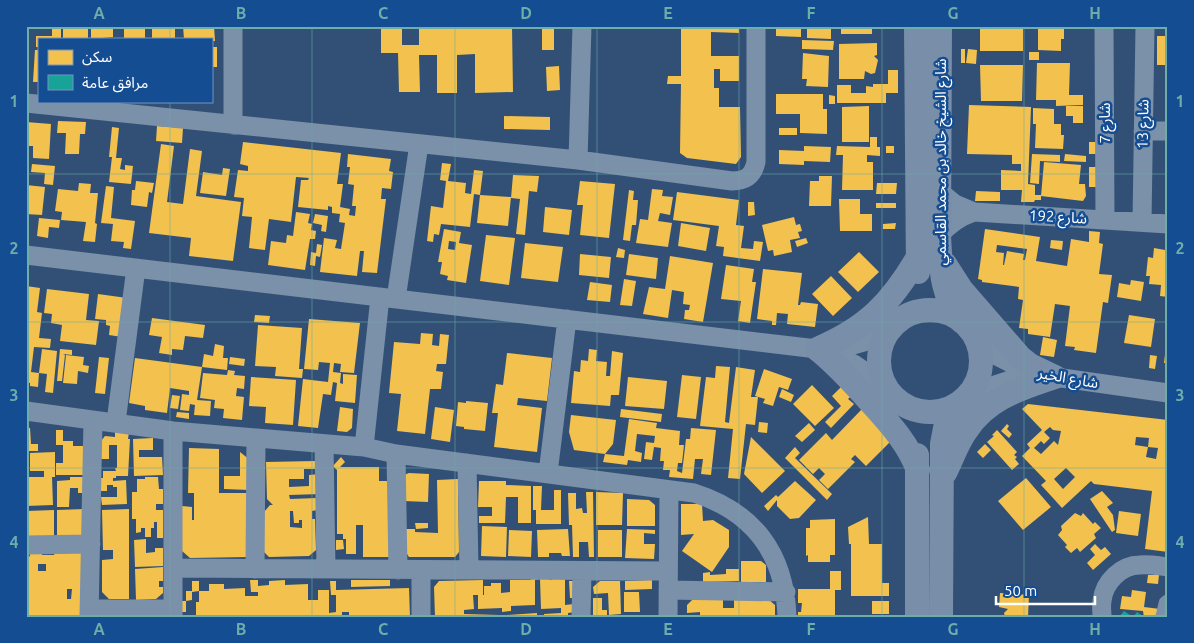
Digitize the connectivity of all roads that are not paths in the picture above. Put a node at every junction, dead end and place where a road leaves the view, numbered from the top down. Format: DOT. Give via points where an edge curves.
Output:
graph roads {
  1 [pos="234,26"];
  2 [pos="582,26"];
  3 [pos="756,26"];
  4 [pos="916,26"];
  5 [pos="940,26"];
  6 [pos="1104,26"];
  7 [pos="1145,26"];
  8 [pos="26,103"];
  9 [pos="233,124"];
  10 [pos="1143,131"];
  11 [pos="1168,131"];
  12 [pos="419,144"];
  13 [pos="578,160"];
  14 [pos="939,192"];
  15 [pos="974,212"];
  16 [pos="1105,220"];
  17 [pos="1142,222"];
  18 [pos="1168,224"];
  19 [pos="932,249"];
  20 [pos="26,255"];
  21 [pos="136,268"];
  22 [pos="388,298"];
  23 [pos="567,319"];
  24 [pos="895,325"];
  25 [pos="969,332"];
  26 [pos="817,349"];
  27 [pos="1054,378"];
  28 [pos="891,393"];
  29 [pos="1168,393"];
  30 [pos="961,400"];
  31 [pos="26,411"];
  32 [pos="93,420"];
  33 [pos="116,422"];
  34 [pos="173,431"];
  35 [pos="256,438"];
  36 [pos="324,444"];
  37 [pos="364,447"];
  38 [pos="396,454"];
  39 [pos="467,463"];
  40 [pos="918,470"];
  41 [pos="548,473"];
  42 [pos="942,480"];
  43 [pos="669,490"];
  44 [pos="90,544"];
  45 [pos="26,545"];
  46 [pos="1168,567"];
  47 [pos="173,568"];
  48 [pos="255,569"];
  49 [pos="326,569"];
  50 [pos="398,570"];
  51 [pos="421,570"];
  52 [pos="469,570"];
  53 [pos="582,571"];
  54 [pos="668,580"];
  55 [pos="786,592"];
  56 [pos="1168,604"];
  57 [pos="1102,609"];
  58 [pos="89,613"];
  59 [pos="173,613"];
  60 [pos="421,617"];
  61 [pos="581,617"];
  62 [pos="668,617"];
  63 [pos="787,617"];
  64 [pos="918,617"];
  65 [pos="941,617"];
  66 [pos="1165,617"];
  1 -- 9 [label="street"];
  2 -- 13 [label="street"];
  3 -- 13 [label="street" via="756,162 748,177 732,181"];
  4 -- 19 [label="main road, شارع الشيخ خالد بن محمد القاسمي"];
  5 -- 14 [label="main road, شارع الشيخ خالد بن محمد القاسمي"];
  6 -- 16 [label="street, شارع 7"];
  7 -- 10 [label="street, شارع 13"];
  8 -- 9 [label="street"];
  9 -- 12 [label="street"];
  10 -- 11 [label="street"];
  10 -- 17 [label="street, شارع 13"];
  12 -- 13 [label="street"];
  12 -- 22 [label="street"];
  14 -- 15 [label="street, شارع 192"];
  14 -- 19 [label="main road, شارع الشيخ خالد بن محمد القاسمي"];
  15 -- 16 [label="street, شارع 192"];
  15 -- 19 [label="street, شارع 192" via="958,218 944,229"];
  16 -- 17 [label="street, شارع 192"];
  17 -- 18 [label="street, شارع 192"];
  19 -- 24 [label="main road, شارع الشيخ خالد بن محمد القاسمي" via="907,309"];
  19 -- 25 [label="main road, شارع الشيخ خالد بن محمد القاسمي" via="947,297"];
  19 -- 26 [label="main road" via="878,312 852,332"];
  19 -- 27 [label="main road" via="1011,348 1030,365"];
  20 -- 21 [label="street"];
  21 -- 22 [label="street"];
  21 -- 33 [label="street"];
  22 -- 23 [label="street"];
  22 -- 37 [label="street"];
  23 -- 26 [label="street"];
  23 -- 41 [label="street"];
  24 -- 25 [label="main road" via="909,315 929,310 948,314"];
  24 -- 26 [label="street" via="878,337 856,345"];
  24 -- 28 [label="main road" via="882,343 879,362"];
  25 -- 27 [label="street, شارع الخير" via="997,356 1016,367"];
  25 -- 30 [label="main road" via="979,351 980,370 977,380"];
  26 -- 28 [label="street" via="844,358 865,370"];
  26 -- 40 [label="main road" via="842,371 900,435"];
  27 -- 29 [label="street, شارع الخير"];
  27 -- 30 [label="street" via="1010,380"];
  27 -- 42 [label="main road" via="1008,394 980,412 962,438"];
  28 -- 30 [label="main road" via="920,412 940,411"];
  28 -- 40 [label="main road" via="914,431"];
  30 -- 42 [label="main road" via="946,423 942,444"];
  31 -- 32 [label="street"];
  32 -- 33 [label="street"];
  32 -- 44 [label="street"];
  33 -- 34 [label="street"];
  34 -- 35 [label="street"];
  34 -- 47 [label="street"];
  35 -- 36 [label="street"];
  35 -- 48 [label="street"];
  36 -- 37 [label="street"];
  36 -- 49 [label="street"];
  37 -- 38 [label="street"];
  38 -- 39 [label="street"];
  38 -- 50 [label="street"];
  39 -- 41 [label="street"];
  39 -- 52 [label="street"];
  40 -- 64 [label="main road"];
  41 -- 43 [label="street"];
  42 -- 65 [label="main road"];
  43 -- 54 [label="street"];
  43 -- 55 [label="street" via="711,498 742,516 775,558"];
  44 -- 45 [label="street"];
  44 -- 58 [label="street"];
  46 -- 57 [label="street" via="1139,564 1118,572 1104,590"];
  47 -- 48 [label="street"];
  47 -- 59 [label="street"];
  48 -- 49 [label="street"];
  49 -- 50 [label="street"];
  50 -- 51 [label="street"];
  51 -- 52 [label="street"];
  51 -- 60 [label="street"];
  52 -- 53 [label="street"];
  53 -- 54 [label="street"];
  53 -- 61 [label="street"];
  54 -- 55 [label="street"];
  54 -- 62 [label="street"];
  55 -- 63 [label="street"];
  56 -- 66 [label="street"];
  58 -- 59 [label="street"];
}
